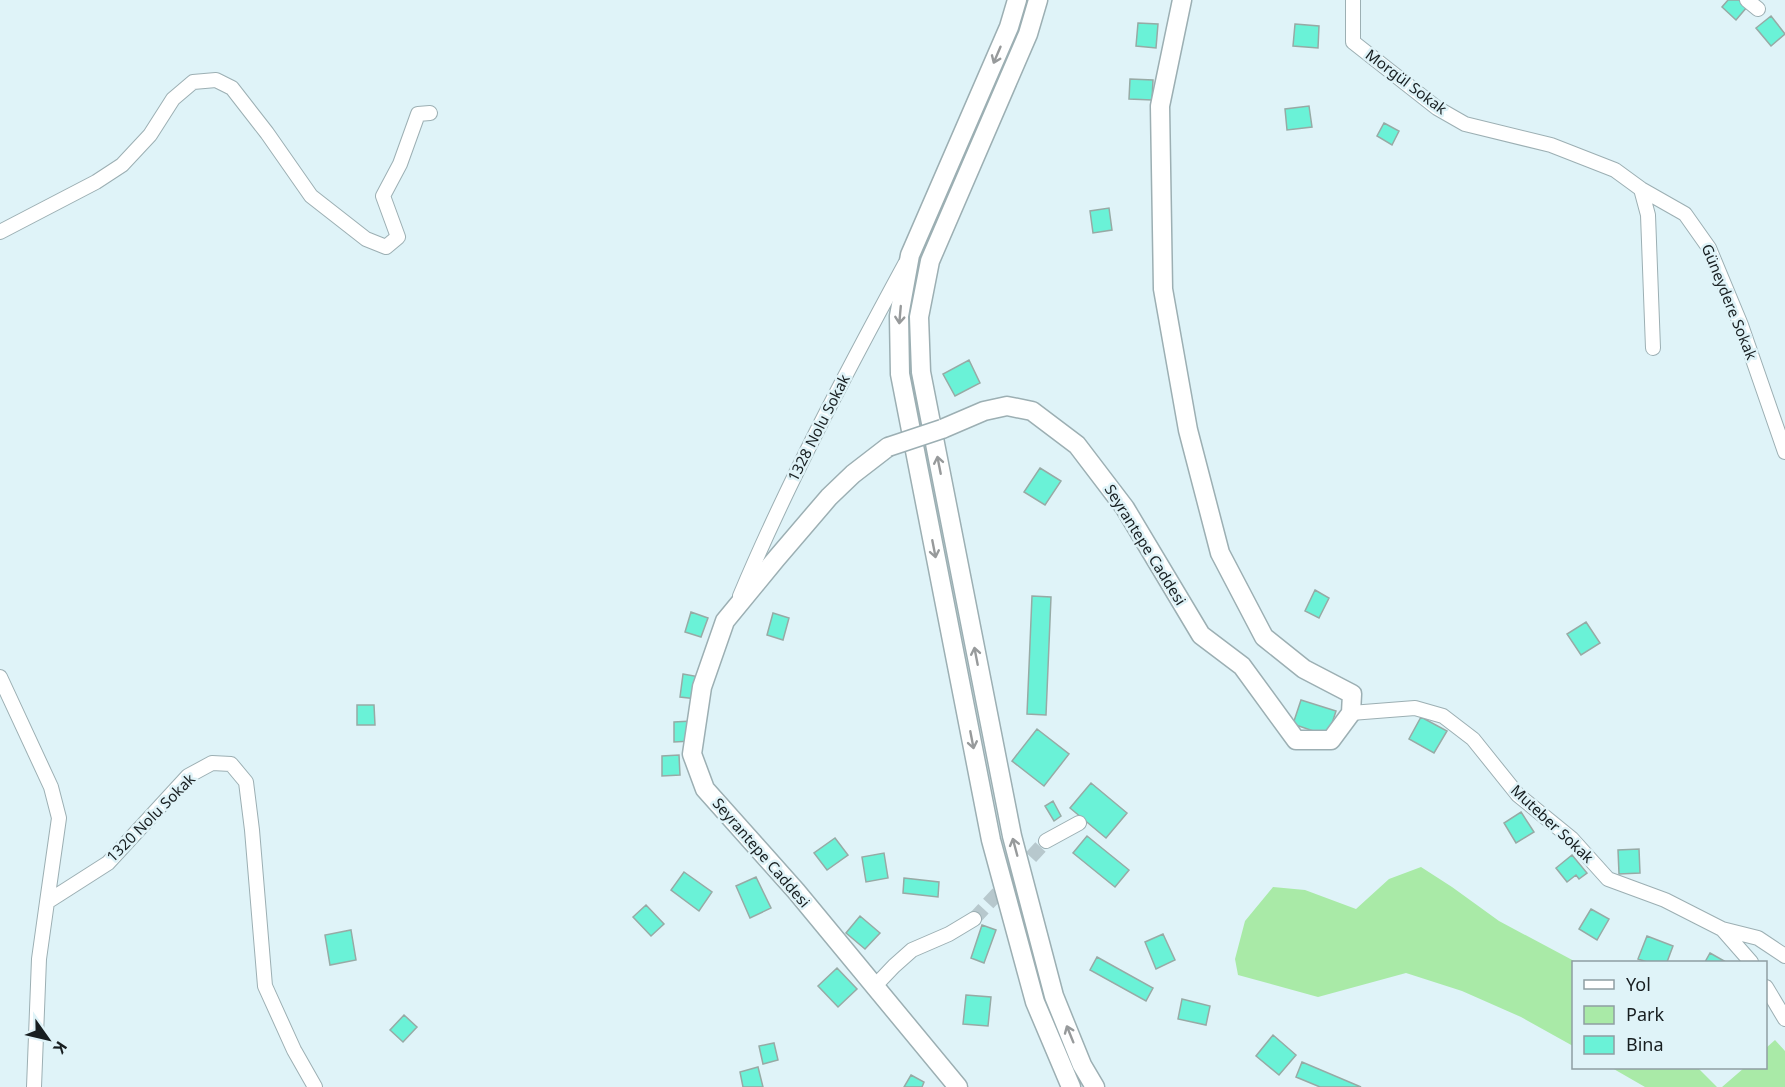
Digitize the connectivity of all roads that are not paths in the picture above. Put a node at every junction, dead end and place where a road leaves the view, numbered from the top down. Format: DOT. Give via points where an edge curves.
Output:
graph roads {
  1 [pos="1017,0"];
  2 [pos="1038,0"];
  3 [pos="1182,0"];
  4 [pos="1353,0"];
  5 [pos="430,113"];
  6 [pos="1569,152"];
  7 [pos="1641,189"];
  8 [pos="0,232"];
  9 [pos="912,251"];
  10 [pos="1653,348"];
  11 [pos="1785,452"];
  12 [pos="735,609"];
  13 [pos="0,677"];
  14 [pos="1351,713"];
  15 [pos="1079,823"];
  16 [pos="1046,842"];
  17 [pos="47,902"];
  18 [pos="974,919"];
  19 [pos="1722,929"];
  20 [pos="1785,956"];
  21 [pos="1749,961"];
  22 [pos="874,987"];
  23 [pos="1767,989"];
  24 [pos="1785,1019"];
  25 [pos="34,1087"];
  26 [pos="315,1087"];
  27 [pos="958,1087"];
  28 [pos="1071,1087"];
  29 [pos="1095,1087"];
  1 -- 9 [label="main road, one-way" via="1009,27"];
  29 -- 2 [label="main road, one-way" via="1054,996 1011,836 921,372 919,317 930,261 1028,34"];
  3 -- 14 [label="main road" via="1160,106 1164,289 1188,430 1220,553 1264,637 1304,669 1352,694"];
  4 -- 6 [label="street, Morgül Sokak" via="1353,42 1437,108 1466,124"];
  5 -- 8 [label="street" via="418,114 400,164 383,196 398,237 386,247 366,239 311,196 232,88 216,80 193,82 173,99 150,135 122,165"];
  6 -- 7 [label="street, Güneydere Sokak" via="1615,170"];
  7 -- 10 [label="street" via="1648,215"];
  7 -- 11 [label="street, Güneydere Sokak" via="1685,214 1709,248 1741,325"];
  9 -- 12 [label="street, 1328 Nolu Sokak" via="769,526"];
  9 -- 28 [label="main road, one-way" via="899,316 900,374 991,840 1035,1002"];
  12 -- 14 [label="main road, Seyrantepe Caddesi, bridge" via="829,497 888,447 1006,406 1032,411 1077,445 1125,508 1201,635 1242,666 1296,740 1331,740"];
  12 -- 22 [label="main road, Seyrantepe Caddesi" via="725,621 702,687 692,754 705,789"];
  13 -- 17 [label="street" via="51,787 59,818"];
  14 -- 19 [label="street, Muteber Sokak" via="1415,708 1443,716 1473,740 1518,795 1572,839 1608,879 1665,900"];
  15 -- 16 [label="street"];
  17 -- 25 [label="street" via="39,959"];
  17 -- 26 [label="street, 1320 Nolu Sokak" via="108,863 188,776 212,763 231,764 246,783 265,986"];
  18 -- 22 [label="street" via="912,950"];
  19 -- 20 [label="street" via="1758,938"];
  19 -- 21 [label="street, Muteber Sokak"];
  22 -- 27 [label="main road, Seyrantepe Caddesi"];
  23 -- 24 [label="street"];
}
